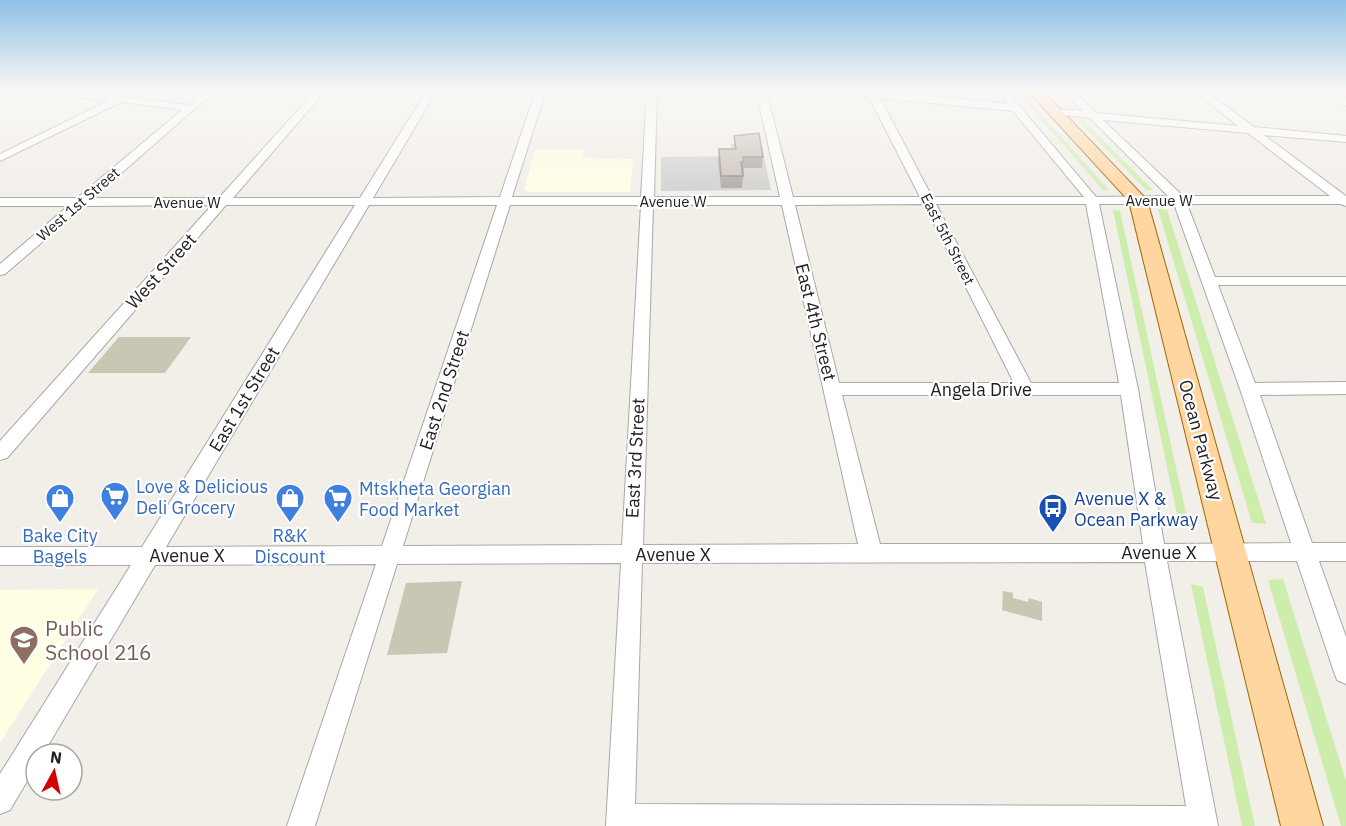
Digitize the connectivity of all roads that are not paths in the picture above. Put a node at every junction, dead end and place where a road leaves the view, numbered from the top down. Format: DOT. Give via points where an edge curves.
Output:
graph roads {
  1 [pos="60,129"];
  2 [pos="167,129"];
  3 [pos="287,129"];
  4 [pos="408,129"];
  5 [pos="528,129"];
  6 [pos="650,129"];
  7 [pos="770,129"];
  8 [pos="891,129"];
  9 [pos="1034,129"];
  10 [pos="1070,129"];
  11 [pos="1106,129"];
  12 [pos="1235,129"];
  13 [pos="1251,130"];
  14 [pos="1346,139"];
  15 [pos="0,158"];
  16 [pos="1137,200"];
  17 [pos="1179,200"];
  18 [pos="505,201"];
  19 [pos="647,201"];
  20 [pos="787,201"];
  21 [pos="928,201"];
  22 [pos="1092,201"];
  23 [pos="1345,201"];
  24 [pos="0,202"];
  25 [pos="80,202"];
  26 [pos="222,202"];
  27 [pos="363,202"];
  28 [pos="0,271"];
  29 [pos="1208,281"];
  30 [pos="1346,281"];
  31 [pos="1025,388"];
  32 [pos="1249,388"];
  33 [pos="1346,388"];
  34 [pos="832,389"];
  35 [pos="1129,389"];
  36 [pos="0,453"];
  37 [pos="1155,552"];
  38 [pos="1230,552"];
  39 [pos="1304,552"];
  40 [pos="1346,552"];
  41 [pos="871,553"];
  42 [pos="630,554"];
  43 [pos="148,555"];
  44 [pos="389,555"];
  45 [pos="0,556"];
  46 [pos="1346,672"];
  47 [pos="0,801"];
  48 [pos="620,822"];
  49 [pos="1203,823"];
  50 [pos="301,826"];
  51 [pos="1302,826"];
  1 -- 15 [label="street"];
  2 -- 25 [label="street, West 1st Street"];
  3 -- 26 [label="street, West Street"];
  4 -- 27 [label="street, East 1st Street"];
  5 -- 18 [label="street, East 2nd Street"];
  6 -- 19 [label="street, East 3rd Street"];
  7 -- 20 [label="street, East 4th Street"];
  8 -- 21 [label="street, East 5th Street"];
  9 -- 22 [label="street"];
  10 -- 16 [label="main road, Ocean Parkway"];
  11 -- 17 [label="street"];
  12 -- 13 [label="street"];
  13 -- 14 [label="street"];
  13 -- 23 [label="street"];
  16 -- 17 [label="street, Avenue W"];
  16 -- 22 [label="street, Avenue W"];
  16 -- 38 [label="main road, Ocean Parkway"];
  17 -- 23 [label="street, Avenue W"];
  17 -- 29 [label="street"];
  18 -- 19 [label="street, Avenue W"];
  18 -- 27 [label="street, Avenue W"];
  18 -- 44 [label="street, East 2nd Street"];
  19 -- 20 [label="street, Avenue W"];
  19 -- 42 [label="street, East 3rd Street"];
  20 -- 21 [label="street, Avenue W"];
  20 -- 34 [label="street, East 4th Street"];
  21 -- 22 [label="street, Avenue W"];
  21 -- 31 [label="street, East 5th Street"];
  22 -- 35 [label="street"];
  24 -- 25 [label="street, Avenue W"];
  25 -- 26 [label="street, Avenue W"];
  25 -- 28 [label="street, West 1st Street"];
  26 -- 27 [label="street, Avenue W"];
  26 -- 36 [label="street, West Street"];
  27 -- 43 [label="street, East 1st Street"];
  29 -- 30 [label="street"];
  29 -- 32 [label="street"];
  31 -- 34 [label="street, Angela Drive"];
  31 -- 35 [label="street, Angela Drive"];
  32 -- 33 [label="street"];
  32 -- 39 [label="street"];
  34 -- 41 [label="street, East 4th Street"];
  35 -- 37 [label="street"];
  37 -- 38 [label="street, Avenue X"];
  37 -- 41 [label="street, Avenue X"];
  37 -- 49 [label="street"];
  38 -- 39 [label="street, Avenue X"];
  38 -- 51 [label="main road, Ocean Parkway"];
  39 -- 40 [label="street, Avenue X"];
  39 -- 46 [label="street"];
  41 -- 42 [label="street, Avenue X"];
  42 -- 44 [label="street, Avenue X"];
  42 -- 48 [label="street, East 3rd Street"];
  43 -- 44 [label="street, Avenue X"];
  43 -- 45 [label="street, Avenue X"];
  43 -- 47 [label="street, East 1st Street"];
  44 -- 50 [label="street, East 2nd Street"];
  48 -- 49 [label="street"];
}
